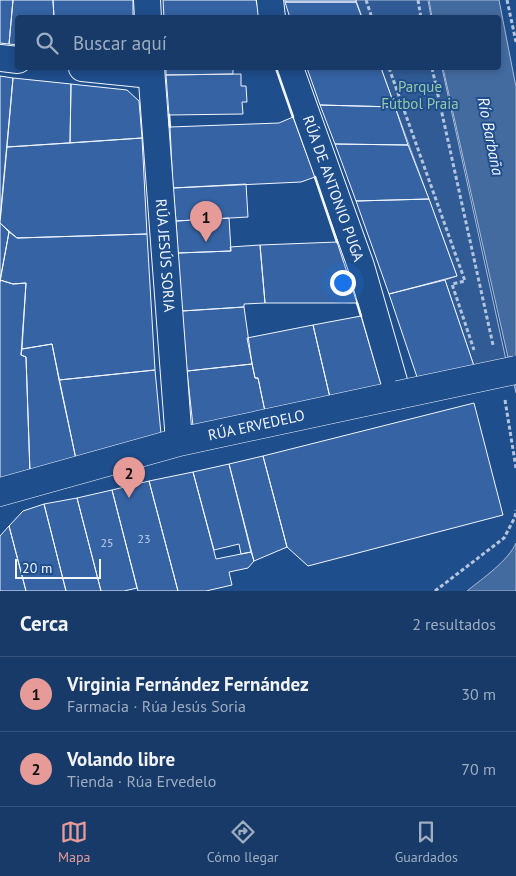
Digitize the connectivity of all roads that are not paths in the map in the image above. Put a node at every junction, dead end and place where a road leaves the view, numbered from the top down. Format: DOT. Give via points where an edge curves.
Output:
graph roads {
  1 [pos="147,0"];
  2 [pos="270,0"];
  3 [pos="148,15"];
  4 [pos="272,15"];
  5 [pos="0,58"];
  6 [pos="15,60"];
  7 [pos="128,70"];
  8 [pos="291,70"];
  9 [pos="151,71"];
  10 [pos="516,370"];
  11 [pos="398,395"];
  12 [pos="180,442"];
  13 [pos="0,492"];
  1 -- 3 [label="street"];
  2 -- 4 [label="street"];
  5 -- 6 [label="street"];
  7 -- 9 [label="street"];
  8 -- 11 [label="street, RÚA DE ANTONIO PUGA" via="361,266"];
  9 -- 12 [label="street, RÚA JESÚS SORIA"];
  10 -- 11 [label="street, RÚA ERVEDELO, bridge"];
  11 -- 12 [label="street, RÚA ERVEDELO"];
  12 -- 13 [label="street, RÚA ERVEDELO"];
}
